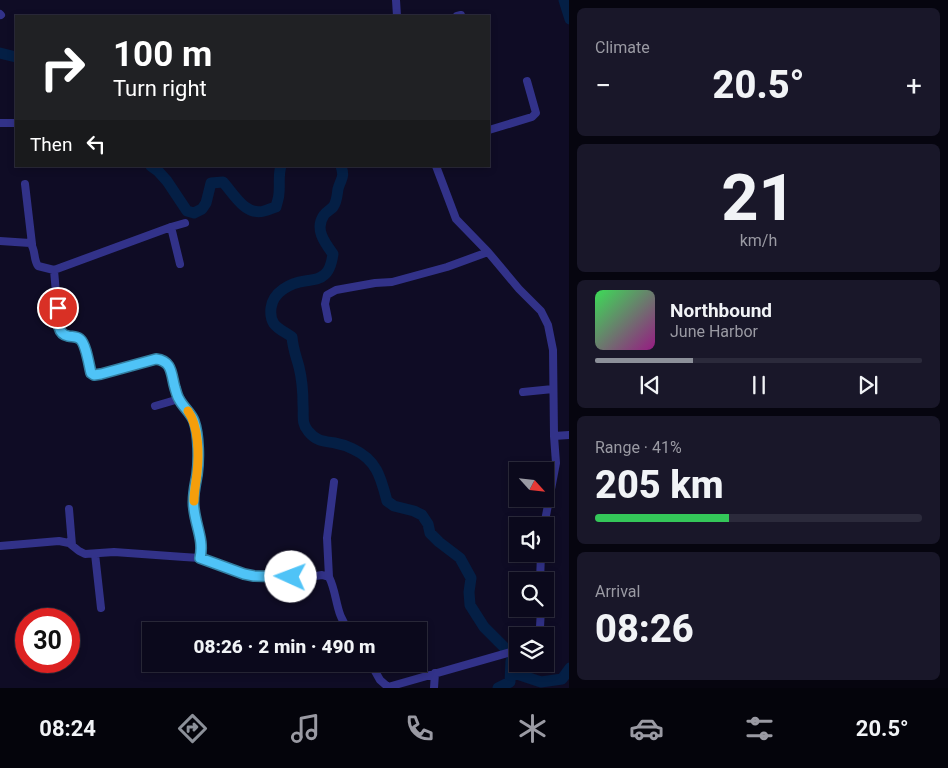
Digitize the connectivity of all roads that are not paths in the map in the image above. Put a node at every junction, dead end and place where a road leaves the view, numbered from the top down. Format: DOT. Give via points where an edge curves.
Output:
graph roads {
  1 [pos="396,0"];
  2 [pos="397,15"];
  3 [pos="527,82"];
  4 [pos="0,123"];
  5 [pos="15,123"];
  6 [pos="490,130"];
  7 [pos="436,167"];
  8 [pos="25,184"];
  9 [pos="185,223"];
  10 [pos="171,227"];
  11 [pos="0,241"];
  12 [pos="32,244"];
  13 [pos="488,252"];
  14 [pos="180,264"];
  15 [pos="54,270"];
  16 [pos="328,319"];
  17 [pos="553,389"];
  18 [pos="523,392"];
  19 [pos="178,399"];
  20 [pos="155,406"];
  21 [pos="569,435"];
  22 [pos="554,436"];
  23 [pos="334,482"];
  24 [pos="69,509"];
  25 [pos="546,517"];
  26 [pos="72,545"];
  27 [pos="0,546"];
  28 [pos="95,554"];
  29 [pos="200,558"];
  30 [pos="329,577"];
  31 [pos="101,608"];
  32 [pos="343,622"];
  33 [pos="509,653"];
  34 [pos="376,672"];
  35 [pos="435,673"];
  36 [pos="434,688"];
  1 -- 2 [label="street"];
  3 -- 6 [label="street" via="536,113"];
  4 -- 5 [label="street"];
  7 -- 13 [label="street" via="456,219"];
  8 -- 12 [label="street"];
  9 -- 10 [label="street"];
  10 -- 14 [label="street"];
  10 -- 15 [label="street"];
  11 -- 12 [label="street"];
  12 -- 15 [label="street" via="38,266"];
  13 -- 16 [label="street" via="392,282 374,282 336,290 327,295"];
  13 -- 17 [label="street" via="541,311 548,325 553,350"];
  15 -- 19 [label="street" via="59,328 65,336 81,340 91,373 101,374 162,360 169,365"];
  17 -- 18 [label="street"];
  17 -- 22 [label="street"];
  19 -- 20 [label="street"];
  19 -- 29 [label="street" via="190,414 196,433 198,458 194,509 202,544"];
  21 -- 22 [label="street"];
  22 -- 25 [label="street" via="556,464"];
  23 -- 30 [label="street" via="327,538"];
  24 -- 26 [label="street"];
  26 -- 27 [label="street" via="59,541"];
  26 -- 28 [label="street" via="85,554"];
  28 -- 29 [label="street" via="114,552"];
  28 -- 31 [label="street"];
  29 -- 30 [label="street" via="254,576"];
  30 -- 32 [label="street"];
  33 -- 35 [label="street"];
  34 -- 35 [label="street" via="388,687"];
  35 -- 36 [label="street"];
}
